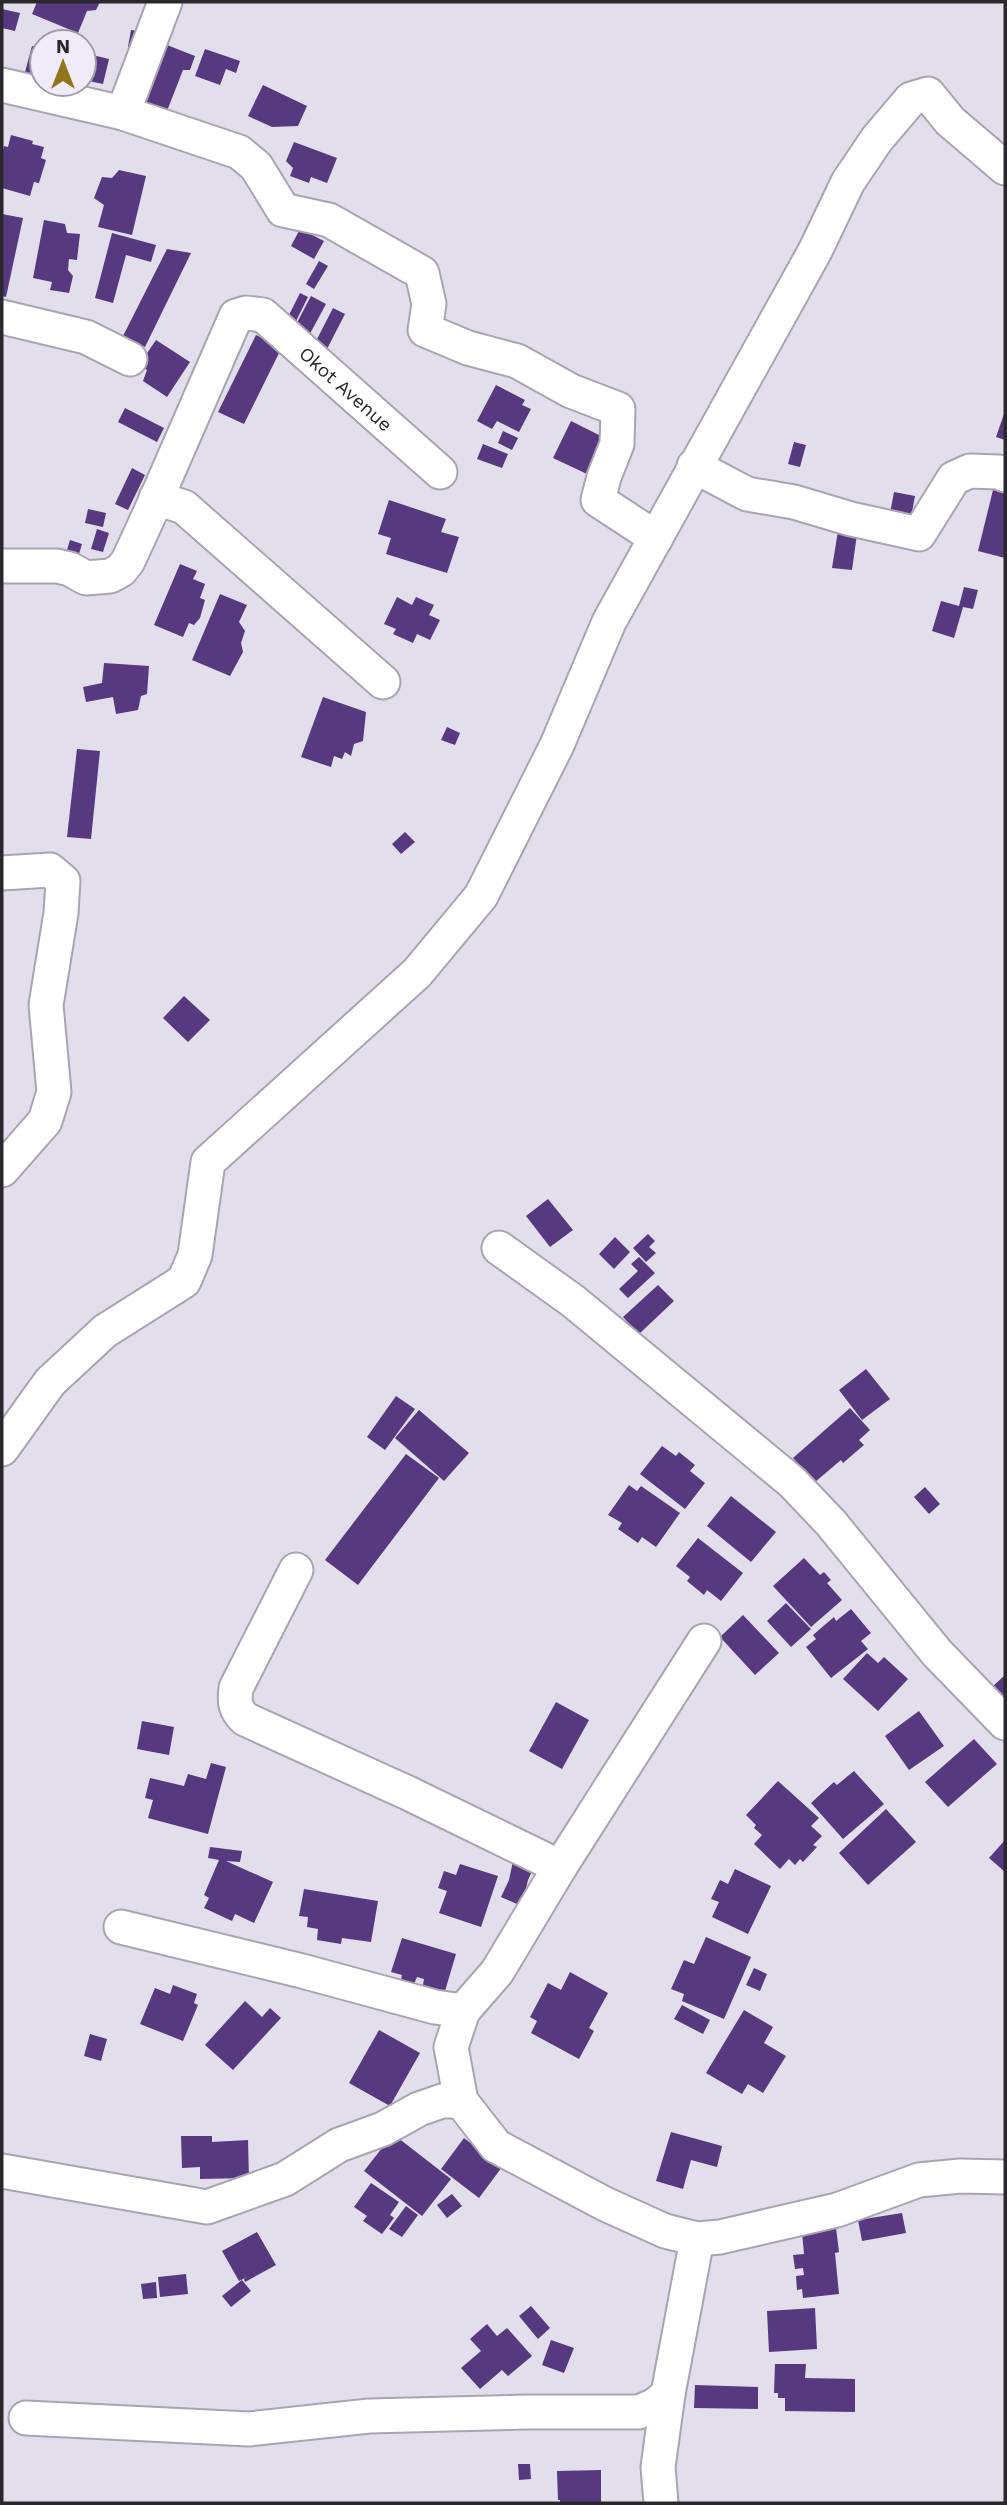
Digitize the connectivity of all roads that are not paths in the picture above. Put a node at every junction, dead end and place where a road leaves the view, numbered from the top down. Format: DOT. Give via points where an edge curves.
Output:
graph roads {
  1 [pos="165,2"];
  2 [pos="2,85"];
  3 [pos="123,113"];
  4 [pos="1005,167"];
  5 [pos="2,317"];
  6 [pos="130,359"];
  7 [pos="694,466"];
  8 [pos="440,472"];
  9 [pos="1005,475"];
  10 [pos="156,498"];
  11 [pos="656,538"];
  12 [pos="2,566"];
  13 [pos="383,682"];
  14 [pos="2,873"];
  15 [pos="2,1170"];
  16 [pos="499,1248"];
  17 [pos="2,1449"];
  18 [pos="296,1570"];
  19 [pos="704,1641"];
  20 [pos="1005,1723"];
  21 [pos="560,1867"];
  22 [pos="121,1927"];
  23 [pos="463,2011"];
  24 [pos="461,2101"];
  25 [pos="2,2171"];
  26 [pos="1005,2177"];
  27 [pos="697,2239"];
  28 [pos="668,2394"];
  29 [pos="26,2418"];
  30 [pos="661,2503"];
  1 -- 3 [label="street"];
  2 -- 3 [label="street"];
  3 -- 11 [label="street" via="239,152 256,166 283,210 329,220 422,273 429,304 425,331 517,361 571,391 618,409 617,444 598,500"];
  4 -- 7 [label="street" via="950,121 928,94 911,99 848,182 815,251"];
  5 -- 6 [label="street" via="86,337"];
  7 -- 9 [label="street" via="747,494 919,534 954,478 970,471"];
  7 -- 11 [label="street"];
  8 -- 10 [label="street, Okot Avenue" via="263,316 246,313 236,316"];
  10 -- 12 [label="street" via="128,561 110,576 86,579 57,566"];
  10 -- 13 [label="street" via="184,507"];
  11 -- 17 [label="street" via="609,622 557,745 481,896 417,973 208,1163 201,1228 184,1281 105,1331 50,1382"];
  14 -- 15 [label="street" via="50,870 63,881 46,1005 54,1092 45,1121"];
  16 -- 20 [label="street" via="573,1301 792,1482 937,1653"];
  18 -- 21 [label="street" via="236,1688 237,1711 245,1719"];
  19 -- 21 [label="street"];
  21 -- 23 [label="street" via="497,1972"];
  22 -- 23 [label="street"];
  23 -- 24 [label="street" via="451,2047"];
  24 -- 25 [label="street" via="442,2101 419,2109 339,2145 285,2179 207,2207"];
  24 -- 27 [label="street" via="496,2146 605,2204 665,2231"];
  26 -- 27 [label="street" via="919,2180 837,2210"];
  27 -- 28 [label="street"];
  28 -- 29 [label="street" via="639,2412 369,2416 249,2429"];
  28 -- 30 [label="street" via="658,2467"];
}
